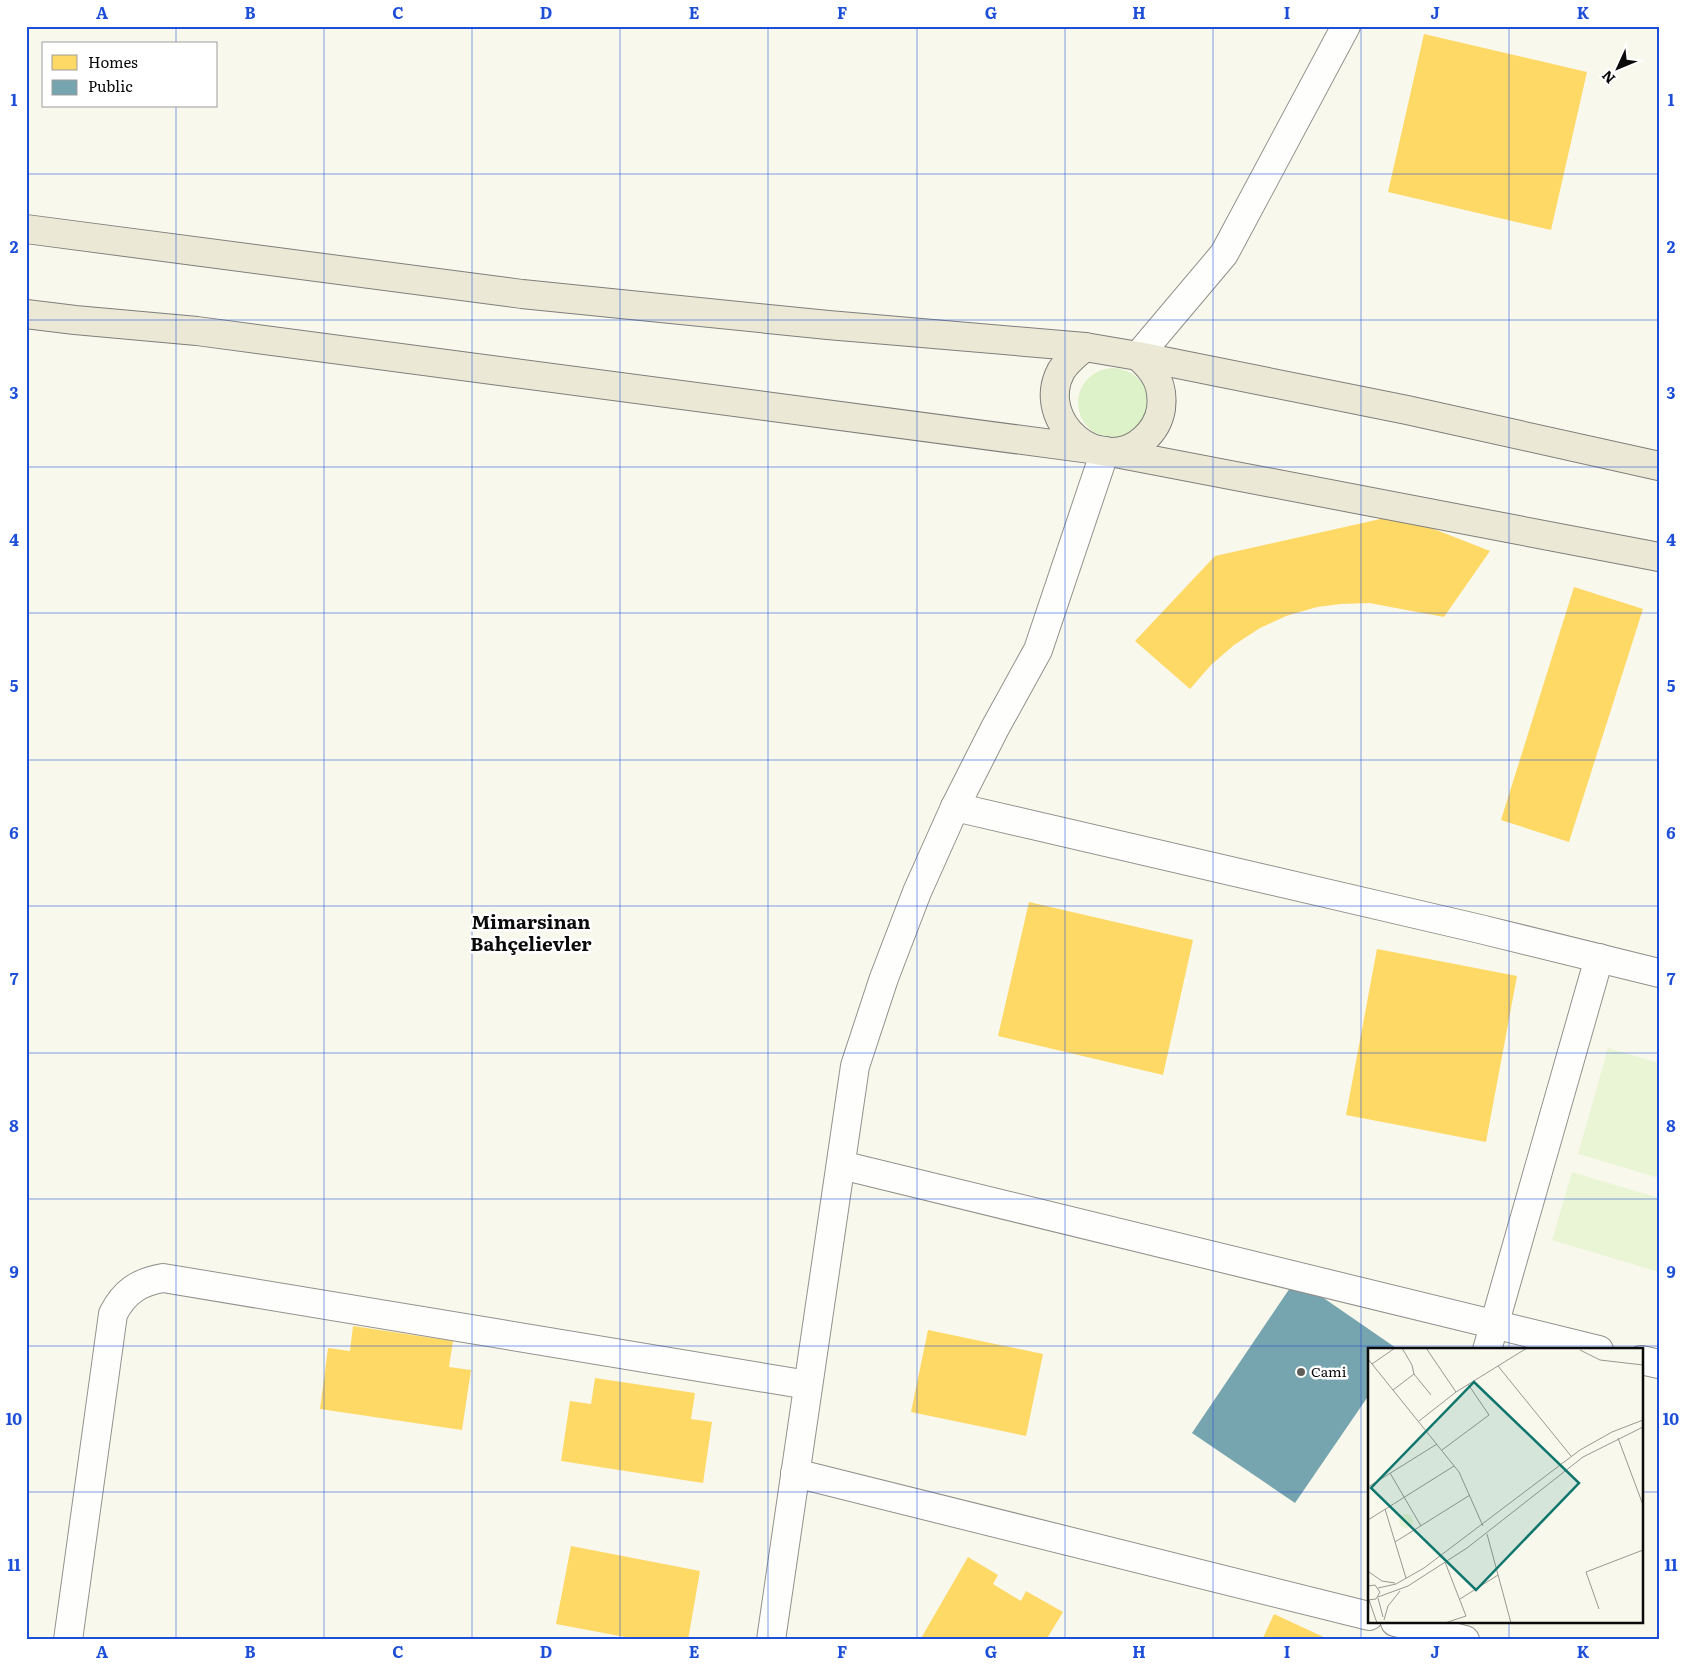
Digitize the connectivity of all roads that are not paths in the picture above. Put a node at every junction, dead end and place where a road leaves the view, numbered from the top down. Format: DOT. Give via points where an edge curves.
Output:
graph roads {
  1 [pos="1346,26"];
  2 [pos="26,229"];
  3 [pos="26,314"];
  4 [pos="1085,347"];
  5 [pos="1138,356"];
  6 [pos="1105,452"];
  7 [pos="1659,466"];
  8 [pos="1659,557"];
  9 [pos="955,807"];
  10 [pos="1599,958"];
  11 [pos="1659,974"];
  12 [pos="841,1165"];
  13 [pos="1491,1337"];
  14 [pos="1582,1348"];
  15 [pos="1642,1360"];
  16 [pos="1659,1364"];
  17 [pos="808,1385"];
  18 [pos="795,1473"];
  19 [pos="1368,1616"];
  20 [pos="1409,1624"];
  21 [pos="68,1640"];
  22 [pos="771,1640"];
  23 [pos="1465,1640"];
  1 -- 5 [label="street" via="1224,254"];
  2 -- 4 [label="main road" via="522,294"];
  3 -- 6 [label="main road" via="207,333"];
  4 -- 5 [label="main road"];
  4 -- 6 [label="main road" via="1061,372 1055,389 1056,407 1062,423 1073,437 1088,447"];
  5 -- 6 [label="main road" via="1151,368 1159,383 1160,417 1138,444 1123,451"];
  5 -- 7 [label="main road" via="1407,410"];
  6 -- 8 [label="main road"];
  6 -- 9 [label="street" via="1038,650"];
  9 -- 10 [label="street"];
  9 -- 12 [label="street" via="917,892 855,1066"];
  10 -- 11 [label="street"];
  10 -- 13 [label="street"];
  12 -- 13 [label="street"];
  12 -- 17 [label="street"];
  13 -- 14 [label="street"];
  15 -- 16 [label="street"];
  17 -- 18 [label="street"];
  17 -- 21 [label="street" via="163,1278 149,1280 126,1294 113,1314"];
  18 -- 19 [label="street"];
  18 -- 22 [label="street"];
  20 -- 23 [label="street"];
}
